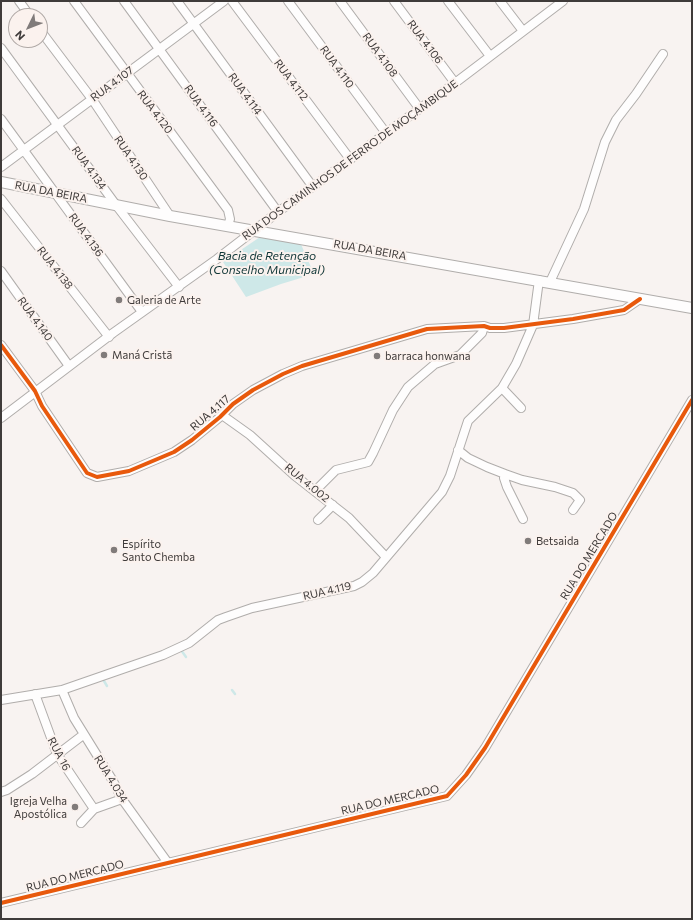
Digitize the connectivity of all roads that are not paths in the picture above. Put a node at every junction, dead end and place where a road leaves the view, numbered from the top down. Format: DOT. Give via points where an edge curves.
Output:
graph roads {
  1 [pos="74,1"];
  2 [pos="124,1"];
  3 [pos="177,1"];
  4 [pos="224,1"];
  5 [pos="232,1"];
  6 [pos="288,1"];
  7 [pos="340,1"];
  8 [pos="394,1"];
  9 [pos="448,1"];
  10 [pos="500,1"];
  11 [pos="558,2"];
  12 [pos="194,23"];
  13 [pos="523,31"];
  14 [pos="48,41"];
  15 [pos="1,48"];
  16 [pos="160,49"];
  17 [pos="663,54"];
  18 [pos="490,56"];
  19 [pos="126,74"];
  20 [pos="455,83"];
  21 [pos="92,100"];
  22 [pos="419,108"];
  23 [pos="1,119"];
  24 [pos="58,125"];
  25 [pos="386,133"];
  26 [pos="24,149"];
  27 [pos="350,159"];
  28 [pos="1,167"];
  29 [pos="1,182"];
  30 [pos="313,187"];
  31 [pos="56,192"];
  32 [pos="1,199"];
  33 [pos="116,205"];
  34 [pos="278,212"];
  35 [pos="170,216"];
  36 [pos="228,226"];
  37 [pos="254,230"];
  38 [pos="1,271"];
  39 [pos="539,280"];
  40 [pos="550,282"];
  41 [pos="179,286"];
  42 [pos="640,299"];
  43 [pos="692,308"];
  44 [pos="142,312"];
  45 [pos="533,325"];
  46 [pos="484,326"];
  47 [pos="109,337"];
  48 [pos="1,345"];
  49 [pos="69,366"];
  50 [pos="502,388"];
  51 [pos="35,391"];
  52 [pos="692,400"];
  53 [pos="521,408"];
  54 [pos="222,415"];
  55 [pos="1,417"];
  56 [pos="458,450"];
  57 [pos="505,474"];
  58 [pos="316,490"];
  59 [pos="333,505"];
  60 [pos="573,510"];
  61 [pos="523,519"];
  62 [pos="318,520"];
  63 [pos="386,557"];
  64 [pos="62,690"];
  65 [pos="35,694"];
  66 [pos="1,700"];
  67 [pos="83,735"];
  68 [pos="57,754"];
  69 [pos="1,792"];
  70 [pos="122,799"];
  71 [pos="94,809"];
  72 [pos="81,822"];
  73 [pos="168,863"];
  74 [pos="1,903"];
  1 -- 19 [label="street, RUA 4.120"];
  2 -- 16 [label="street, RUA 4.116"];
  3 -- 12 [label="street, RUA 4.114"];
  4 -- 12 [label="street, RUA 4.107"];
  5 -- 27 [label="street, RUA 4.112"];
  6 -- 25 [label="street, RUA 4.110"];
  7 -- 22 [label="street, RUA 4.108"];
  8 -- 20 [label="street, RUA 4.106"];
  9 -- 18 [label="street"];
  10 -- 13 [label="street"];
  11 -- 13 [label="street, RUA DOS CAMINHOS DE FERRO DE MOÇAMBIQUE"];
  12 -- 16 [label="street, RUA 4.107"];
  12 -- 30 [label="street, RUA 4.114"];
  13 -- 18 [label="street, RUA DOS CAMINHOS DE FERRO DE MOÇAMBIQUE"];
  14 -- 21 [label="street, RUA 4.130"];
  15 -- 24 [label="street, RUA 4.134"];
  16 -- 19 [label="street, RUA 4.107"];
  16 -- 34 [label="street, RUA 4.116"];
  17 -- 40 [label="street" via="616,120 605,142 584,209"];
  18 -- 20 [label="street, RUA DOS CAMINHOS DE FERRO DE MOÇAMBIQUE"];
  19 -- 21 [label="street, RUA 4.107"];
  19 -- 36 [label="street, RUA 4.120" via="228,210"];
  20 -- 22 [label="street, RUA DOS CAMINHOS DE FERRO DE MOÇAMBIQUE"];
  21 -- 24 [label="street, RUA 4.107"];
  21 -- 35 [label="street, RUA 4.130"];
  22 -- 25 [label="street, RUA DOS CAMINHOS DE FERRO DE MOÇAMBIQUE"];
  23 -- 26 [label="street, RUA 4.136"];
  24 -- 26 [label="street, RUA 4.107"];
  24 -- 33 [label="street, RUA 4.134"];
  25 -- 27 [label="street, RUA DOS CAMINHOS DE FERRO DE MOÇAMBIQUE"];
  26 -- 28 [label="street, RUA 4.107"];
  26 -- 31 [label="street, RUA 4.136"];
  27 -- 30 [label="street, RUA DOS CAMINHOS DE FERRO DE MOÇAMBIQUE"];
  29 -- 31 [label="main road, RUA DA BEIRA"];
  30 -- 34 [label="street, RUA DOS CAMINHOS DE FERRO DE MOÇAMBIQUE"];
  31 -- 33 [label="main road, RUA DA BEIRA"];
  31 -- 44 [label="street, RUA 4.136"];
  32 -- 47 [label="street, RUA 4.138"];
  33 -- 35 [label="main road, RUA DA BEIRA"];
  33 -- 41 [label="street, RUA 4.134"];
  34 -- 37 [label="street, RUA DOS CAMINHOS DE FERRO DE MOÇAMBIQUE"];
  35 -- 36 [label="main road, RUA DA BEIRA"];
  36 -- 37 [label="main road, RUA DA BEIRA"];
  37 -- 39 [label="main road, RUA DA BEIRA"];
  37 -- 41 [label="street, RUA DOS CAMINHOS DE FERRO DE MOÇAMBIQUE"];
  38 -- 49 [label="street, RUA 4.140"];
  39 -- 40 [label="main road, RUA DA BEIRA"];
  39 -- 45 [label="street, RUA 4.119"];
  40 -- 42 [label="main road, RUA DA BEIRA"];
  41 -- 44 [label="street, RUA DOS CAMINHOS DE FERRO DE MOÇAMBIQUE"];
  42 -- 43 [label="main road, RUA DA BEIRA"];
  42 -- 45 [label="street, RUA 4.117" via="624,310"];
  44 -- 47 [label="street, RUA DOS CAMINHOS DE FERRO DE MOÇAMBIQUE"];
  45 -- 46 [label="street, RUA 4.117" via="504,328"];
  45 -- 50 [label="street, RUA 4.119"];
  46 -- 54 [label="street, RUA 4.117" via="427,329 302,366 253,390"];
  46 -- 58 [label="street" via="482,333 460,355 435,364 408,387 390,415 368,462 336,470"];
  47 -- 49 [label="street, RUA DOS CAMINHOS DE FERRO DE MOÇAMBIQUE"];
  48 -- 51 [label="street, RUA 4.117"];
  49 -- 51 [label="street, RUA DOS CAMINHOS DE FERRO DE MOÇAMBIQUE"];
  50 -- 53 [label="street"];
  50 -- 56 [label="street, RUA 4.119" via="468,421"];
  51 -- 54 [label="street, RUA 4.117" via="87,473 97,477 129,471 174,452"];
  51 -- 55 [label="street, RUA DOS CAMINHOS DE FERRO DE MOÇAMBIQUE"];
  52 -- 73 [label="street, RUA DO MERCADO" via="507,713 466,775 447,796"];
  54 -- 58 [label="street, RUA 4.002"];
  56 -- 57 [label="street" via="487,468"];
  56 -- 63 [label="street, RUA 4.119" via="442,492"];
  57 -- 60 [label="street" via="573,493 580,500"];
  57 -- 61 [label="street" via="504,478"];
  58 -- 59 [label="street, RUA 4.002"];
  59 -- 62 [label="street"];
  59 -- 63 [label="street, RUA 4.002"];
  63 -- 64 [label="street, RUA 4.119" via="367,578 354,586 226,616 189,643 163,656"];
  64 -- 65 [label="street, RUA 4.119"];
  64 -- 67 [label="street, RUA 4.034"];
  65 -- 66 [label="street, RUA 4.119"];
  65 -- 68 [label="street, RUA 16"];
  67 -- 68 [label="street"];
  67 -- 70 [label="street, RUA 4.034"];
  68 -- 69 [label="street" via="32,774"];
  68 -- 71 [label="street, RUA 16"];
  70 -- 71 [label="street"];
  70 -- 73 [label="street, RUA 4.034"];
  71 -- 72 [label="street"];
  73 -- 74 [label="street, RUA DO MERCADO"];
}
